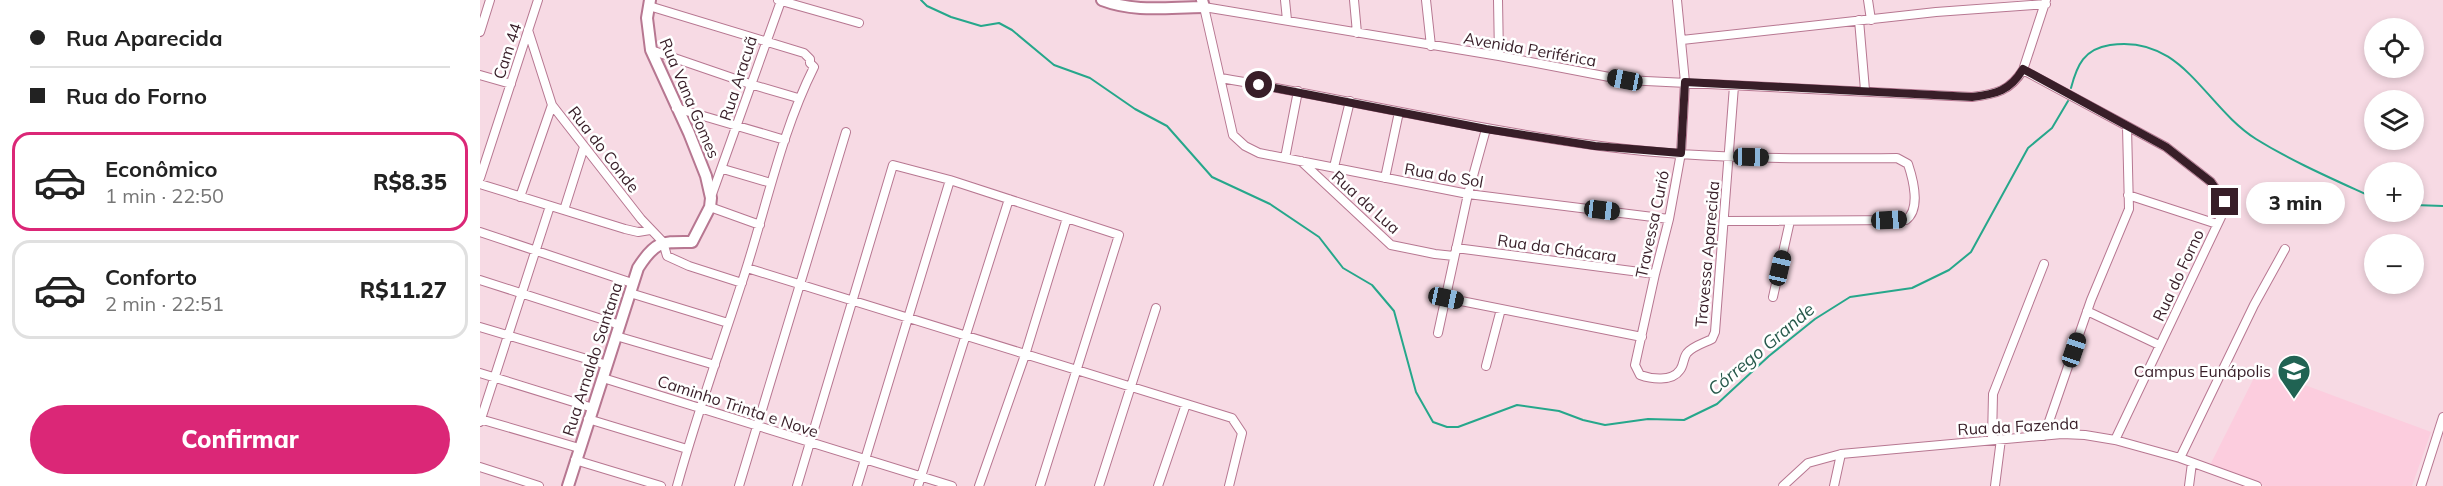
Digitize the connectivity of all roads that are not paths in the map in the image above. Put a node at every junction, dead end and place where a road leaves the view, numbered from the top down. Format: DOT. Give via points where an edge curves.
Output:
graph roads {
  1 [pos="490,0"];
  2 [pos="538,0"];
  3 [pos="1102,0"];
  4 [pos="1285,0"];
  5 [pos="1354,0"];
  6 [pos="1426,0"];
  7 [pos="1498,0"];
  8 [pos="1677,0"];
  9 [pos="1868,0"];
  10 [pos="780,1"];
  11 [pos="2046,2"];
  12 [pos="650,3"];
  13 [pos="1117,3"];
  14 [pos="1203,3"];
  15 [pos="1287,20"];
  16 [pos="1859,20"];
  17 [pos="1870,20"];
  18 [pos="859,23"];
  19 [pos="528,30"];
  20 [pos="480,32"];
  21 [pos="1358,33"];
  22 [pos="1682,40"];
  23 [pos="765,41"];
  24 [pos="1431,46"];
  25 [pos="651,50"];
  26 [pos="1499,56"];
  27 [pos="2023,69"];
  28 [pos="480,75"];
  29 [pos="1221,78"];
  30 [pos="1685,82"];
  31 [pos="511,84"];
  32 [pos="750,84"];
  33 [pos="1734,86"];
  34 [pos="1865,90"];
  35 [pos="1298,91"];
  36 [pos="798,98"];
  37 [pos="1350,101"];
  38 [pos="552,105"];
  39 [pos="676,108"];
  40 [pos="1399,112"];
  41 [pos="738,126"];
  42 [pos="2127,127"];
  43 [pos="1486,129"];
  44 [pos="846,132"];
  45 [pos="784,140"];
  46 [pos="584,147"];
  47 [pos="1681,153"];
  48 [pos="1730,157"];
  49 [pos="1285,158"];
  50 [pos="1300,161"];
  51 [pos="1334,167"];
  52 [pos="723,169"];
  53 [pos="480,178"];
  54 [pos="1385,178"];
  55 [pos="950,180"];
  56 [pos="771,183"];
  57 [pos="480,184"];
  58 [pos="1468,194"];
  59 [pos="2128,195"];
  60 [pos="520,197"];
  61 [pos="1009,199"];
  62 [pos="710,203"];
  63 [pos="550,206"];
  64 [pos="564,210"];
  65 [pos="1067,218"];
  66 [pos="1670,219"];
  67 [pos="1724,221"];
  68 [pos="1790,221"];
  69 [pos="2217,224"];
  70 [pos="760,225"];
  71 [pos="650,230"];
  72 [pos="480,232"];
  73 [pos="659,245"];
  74 [pos="2285,249"];
  75 [pos="535,251"];
  76 [pos="1455,252"];
  77 [pos="2044,264"];
  78 [pos="747,268"];
  79 [pos="1655,274"];
  80 [pos="480,280"];
  81 [pos="742,283"];
  82 [pos="801,284"];
  83 [pos="631,288"];
  84 [pos="522,292"];
  85 [pos="1773,297"];
  86 [pos="1446,298"];
  87 [pos="852,301"];
  88 [pos="1156,308"];
  89 [pos="1501,309"];
  90 [pos="2087,311"];
  91 [pos="908,318"];
  92 [pos="728,323"];
  93 [pos="480,327"];
  94 [pos="618,330"];
  95 [pos="1438,333"];
  96 [pos="509,335"];
  97 [pos="965,336"];
  98 [pos="1641,341"];
  99 [pos="2159,345"];
  100 [pos="1025,355"];
  101 [pos="607,365"];
  102 [pos="715,365"];
  103 [pos="1486,366"];
  104 [pos="1077,371"];
  105 [pos="480,373"];
  106 [pos="495,378"];
  107 [pos="603,378"];
  108 [pos="1130,387"];
  109 [pos="1186,404"];
  110 [pos="702,407"];
  111 [pos="593,408"];
  112 [pos="2443,417"];
  113 [pos="588,419"];
  114 [pos="480,420"];
  115 [pos="758,426"];
  116 [pos="2044,436"];
  117 [pos="1992,439"];
  118 [pos="2001,439"];
  119 [pos="2115,440"];
  120 [pos="810,443"];
  121 [pos="579,447"];
  122 [pos="687,449"];
  123 [pos="1841,454"];
  124 [pos="2180,458"];
  125 [pos="575,460"];
  126 [pos="866,460"];
  127 [pos="2192,463"];
  128 [pos="480,467"];
  129 [pos="921,476"];
  130 [pos="539,486"];
  131 [pos="568,486"];
  132 [pos="661,486"];
  133 [pos="677,486"];
  134 [pos="739,486"];
  135 [pos="797,486"];
  136 [pos="857,486"];
  137 [pos="918,486"];
  138 [pos="952,486"];
  139 [pos="979,486"];
  140 [pos="1040,486"];
  141 [pos="1099,486"];
  142 [pos="1158,486"];
  143 [pos="1229,486"];
  144 [pos="1783,486"];
  145 [pos="1834,486"];
  146 [pos="1995,486"];
  147 [pos="2189,486"];
  148 [pos="2257,486"];
  149 [pos="2421,486"];
  1 -- 20 [label="street"];
  2 -- 19 [label="street, Cam 44"];
  3 -- 13 [label="street"];
  4 -- 15 [label="street"];
  5 -- 21 [label="street"];
  6 -- 24 [label="street"];
  7 -- 26 [label="street"];
  8 -- 22 [label="street, Travessa Curió"];
  9 -- 17 [label="street"];
  10 -- 18 [label="street"];
  10 -- 23 [label="street, Rua Aracuã"];
  11 -- 17 [label="street"];
  11 -- 27 [label="street"];
  12 -- 23 [label="street"];
  12 -- 25 [label="street, Rua Vana Gomes"];
  13 -- 14 [label="street" via="1147,10"];
  14 -- 15 [label="street, Avenida Periférica"];
  14 -- 29 [label="street"];
  15 -- 21 [label="street, Avenida Periférica"];
  16 -- 17 [label="street"];
  16 -- 22 [label="street"];
  16 -- 34 [label="street"];
  19 -- 31 [label="street, Cam 44"];
  19 -- 38 [label="street, Rua do Conde"];
  21 -- 24 [label="street, Avenida Periférica"];
  22 -- 30 [label="street, Travessa Curió"];
  23 -- 32 [label="street, Rua Aracuã"];
  23 -- 36 [label="street" via="804,53 810,59 814,67"];
  24 -- 26 [label="street, Avenida Periférica"];
  25 -- 32 [label="street"];
  25 -- 39 [label="street, Rua Vana Gomes"];
  26 -- 30 [label="street, Avenida Periférica" via="1625,80"];
  27 -- 34 [label="street, Avenida Periférica" via="2010,87 1995,94 1972,97"];
  27 -- 42 [label="street"];
  28 -- 31 [label="street"];
  29 -- 35 [label="street"];
  29 -- 49 [label="street, Rua do Sol" via="1233,135 1259,153"];
  30 -- 33 [label="street, Avenida Periférica"];
  30 -- 47 [label="street, Travessa Curió"];
  31 -- 53 [label="street, Cam 44"];
  32 -- 36 [label="street"];
  32 -- 41 [label="street, Rua Aracuã"];
  33 -- 34 [label="street, Avenida Periférica"];
  33 -- 48 [label="street, Travessa Aparecida"];
  35 -- 37 [label="street"];
  35 -- 49 [label="street"];
  36 -- 45 [label="street"];
  37 -- 40 [label="street"];
  37 -- 51 [label="street"];
  38 -- 46 [label="street, Rua do Conde"];
  38 -- 60 [label="street"];
  39 -- 41 [label="street"];
  39 -- 62 [label="street, Rua Vana Gomes" via="706,176"];
  40 -- 43 [label="street"];
  40 -- 54 [label="street"];
  41 -- 45 [label="street"];
  41 -- 52 [label="street, Rua Aracuã"];
  42 -- 59 [label="street"];
  42 -- 69 [label="street, Rua do Forno" via="2166,147 2211,182 2225,202"];
  43 -- 47 [label="street" via="1595,146"];
  43 -- 58 [label="street"];
  44 -- 82 [label="street"];
  45 -- 56 [label="street"];
  46 -- 64 [label="street"];
  46 -- 71 [label="street, Rua do Conde"];
  47 -- 48 [label="street"];
  47 -- 66 [label="street, Travessa Curió"];
  48 -- 67 [label="street, Travessa Aparecida"];
  48 -- 68 [label="street" via="1897,158 1908,164 1913,178 1914,208 1906,220"];
  49 -- 50 [label="street, Rua do Sol"];
  50 -- 51 [label="street, Rua do Sol"];
  50 -- 76 [label="street, Rua da Lua" via="1391,245 1435,254"];
  51 -- 54 [label="street, Rua do Sol"];
  52 -- 56 [label="street"];
  52 -- 62 [label="street, Rua Aracuã"];
  54 -- 58 [label="street, Rua do Sol"];
  55 -- 61 [label="street"];
  55 -- 87 [label="street" via="893,165"];
  55 -- 91 [label="street"];
  56 -- 70 [label="street"];
  57 -- 60 [label="street"];
  58 -- 66 [label="street, Rua do Sol"];
  58 -- 76 [label="street"];
  59 -- 69 [label="street"];
  59 -- 90 [label="street" via="2129,208 2122,228"];
  60 -- 63 [label="street"];
  61 -- 65 [label="street"];
  61 -- 97 [label="street"];
  62 -- 70 [label="street"];
  62 -- 73 [label="street, Rua Aracuã" via="692,242"];
  63 -- 64 [label="street"];
  63 -- 75 [label="street"];
  64 -- 71 [label="street" via="625,229"];
  65 -- 100 [label="street"];
  65 -- 104 [label="street" via="1119,235"];
  66 -- 79 [label="street, Travessa Curió"];
  67 -- 68 [label="street"];
  67 -- 98 [label="street, Travessa Aparecida" via="1712,339 1688,352 1680,370 1666,378 1640,375 1635,365"];
  68 -- 85 [label="street"];
  69 -- 99 [label="street, Rua do Forno"];
  70 -- 78 [label="street"];
  71 -- 73 [label="street, Rua do Conde"];
  72 -- 75 [label="street"];
  73 -- 81 [label="street, Rua do Conde" via="672,260"];
  73 -- 83 [label="street, Rua Arnaldo Santana" via="638,268"];
  74 -- 124 [label="street"];
  75 -- 83 [label="street"];
  75 -- 84 [label="street"];
  76 -- 79 [label="street, Rua da Chácara"];
  76 -- 86 [label="street"];
  77 -- 117 [label="street" via="1993,394"];
  78 -- 81 [label="street"];
  78 -- 82 [label="street"];
  79 -- 98 [label="street, Travessa Curió"];
  80 -- 84 [label="street"];
  81 -- 92 [label="street"];
  82 -- 87 [label="street"];
  82 -- 115 [label="street"];
  83 -- 92 [label="street"];
  83 -- 94 [label="street, Rua Arnaldo Santana"];
  84 -- 94 [label="street"];
  84 -- 96 [label="street"];
  86 -- 89 [label="street"];
  86 -- 95 [label="street"];
  87 -- 91 [label="street"];
  87 -- 120 [label="street"];
  88 -- 108 [label="street"];
  89 -- 98 [label="street"];
  89 -- 103 [label="street"];
  90 -- 99 [label="street"];
  90 -- 116 [label="street"];
  91 -- 97 [label="street"];
  91 -- 126 [label="street"];
  92 -- 102 [label="street"];
  93 -- 96 [label="street"];
  94 -- 101 [label="street, Rua Arnaldo Santana"];
  94 -- 102 [label="street"];
  96 -- 101 [label="street"];
  96 -- 106 [label="street"];
  97 -- 100 [label="street"];
  97 -- 129 [label="street"];
  99 -- 119 [label="street, Rua do Forno"];
  100 -- 104 [label="street"];
  100 -- 139 [label="street"];
  101 -- 107 [label="street, Rua Arnaldo Santana"];
  102 -- 110 [label="street"];
  104 -- 108 [label="street"];
  104 -- 140 [label="street"];
  105 -- 106 [label="street"];
  106 -- 111 [label="street"];
  106 -- 114 [label="street"];
  107 -- 110 [label="street, Caminho Trinta e Nove"];
  107 -- 111 [label="street, Rua Arnaldo Santana"];
  108 -- 109 [label="street"];
  108 -- 141 [label="street"];
  109 -- 142 [label="street"];
  109 -- 143 [label="street" via="1232,418 1242,433"];
  110 -- 115 [label="street, Caminho Trinta e Nove"];
  110 -- 122 [label="street"];
  111 -- 113 [label="street, Rua Arnaldo Santana"];
  112 -- 149 [label="street"];
  113 -- 121 [label="street, Rua Arnaldo Santana"];
  113 -- 122 [label="street"];
  114 -- 121 [label="street"];
  115 -- 120 [label="street, Caminho Trinta e Nove"];
  115 -- 134 [label="street"];
  116 -- 118 [label="street, Rua da Fazenda"];
  116 -- 119 [label="street, Rua da Fazenda" via="2062,434"];
  117 -- 118 [label="street, Rua da Fazenda"];
  117 -- 123 [label="street, Rua da Fazenda"];
  118 -- 146 [label="street"];
  119 -- 124 [label="street, Rua da Fazenda"];
  120 -- 126 [label="street, Caminho Trinta e Nove"];
  120 -- 135 [label="street"];
  121 -- 125 [label="street, Rua Arnaldo Santana"];
  122 -- 133 [label="street"];
  123 -- 144 [label="street, Rua da Fazenda" via="1808,463"];
  123 -- 145 [label="street"];
  124 -- 127 [label="street, Rua da Fazenda"];
  125 -- 131 [label="street, Rua Arnaldo Santana"];
  125 -- 132 [label="street"];
  126 -- 129 [label="street, Caminho Trinta e Nove"];
  126 -- 136 [label="street"];
  127 -- 147 [label="street"];
  127 -- 148 [label="street, Rua da Fazenda"];
  128 -- 130 [label="street"];
  129 -- 137 [label="street"];
  129 -- 138 [label="street, Caminho Trinta e Nove"];
}
